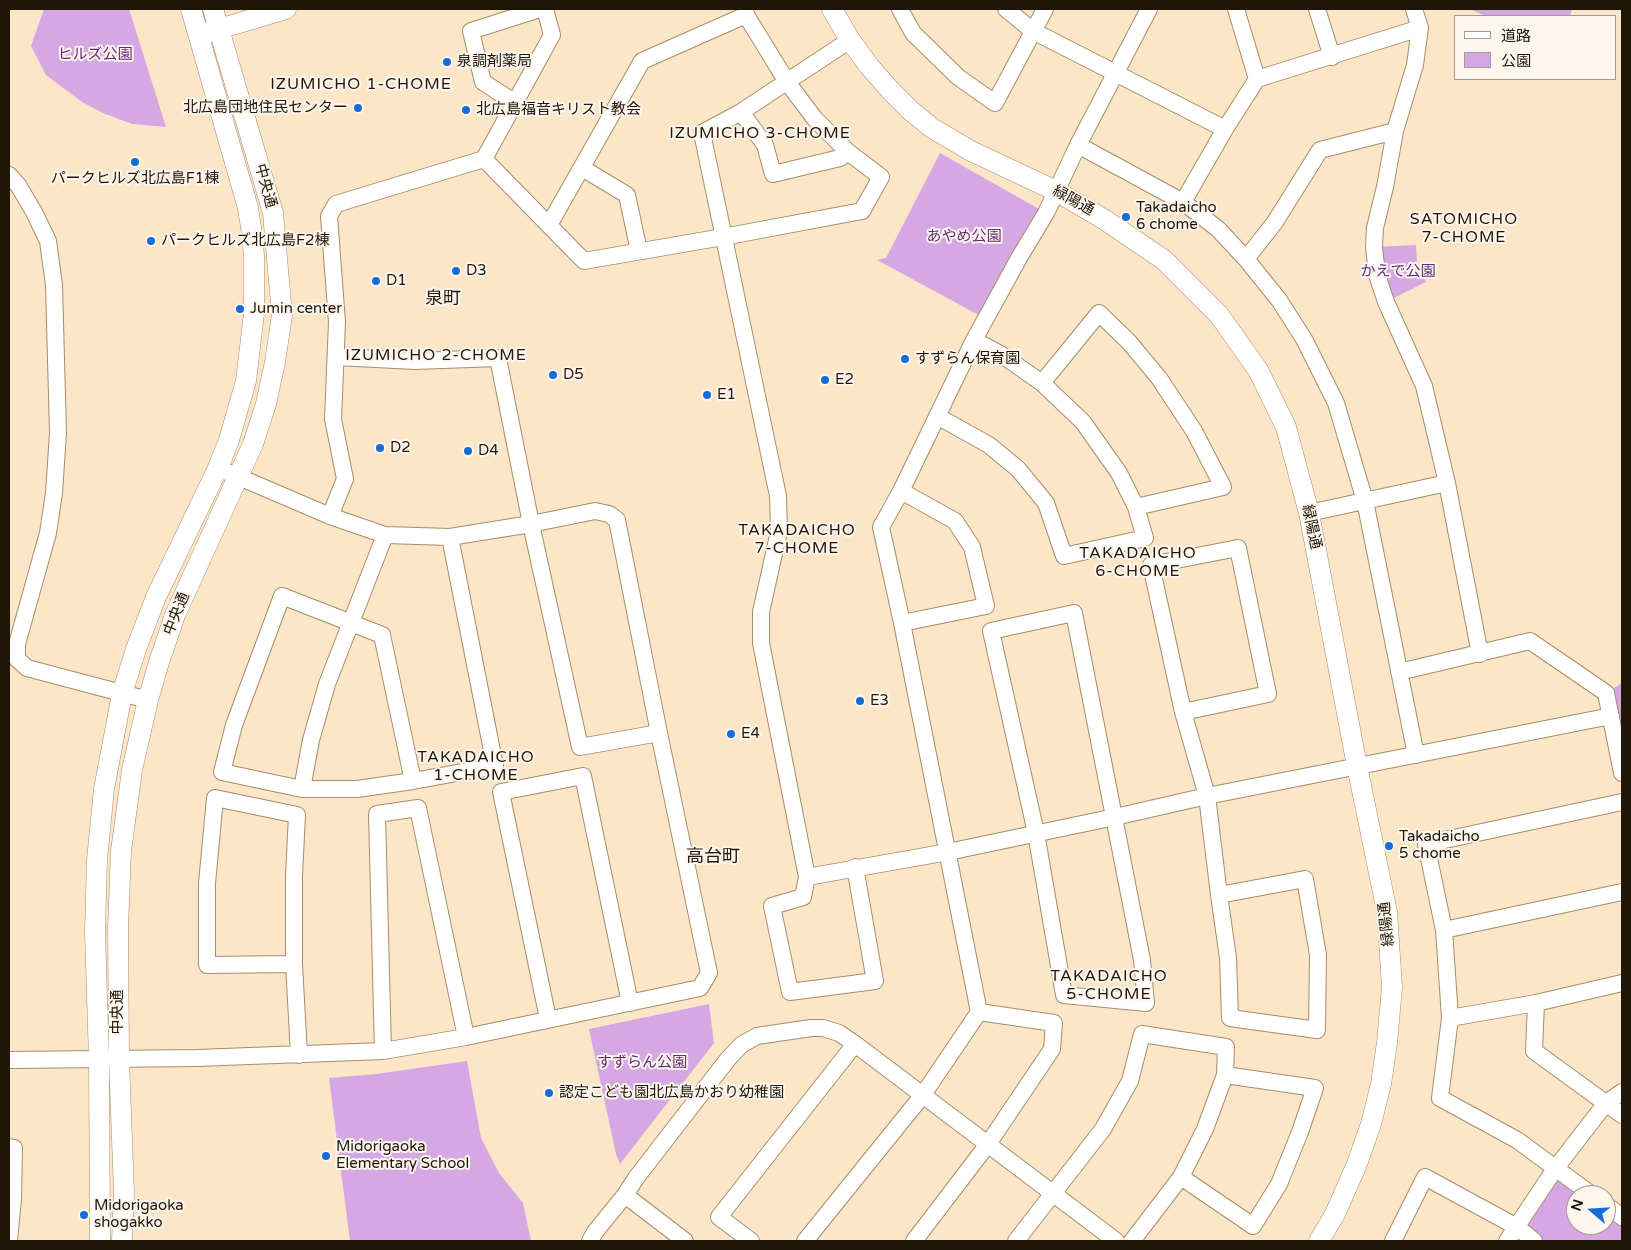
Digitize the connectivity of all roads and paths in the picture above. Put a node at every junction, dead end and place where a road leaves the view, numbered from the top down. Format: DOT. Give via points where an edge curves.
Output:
graph roads {
  1 [pos="214,9"];
  2 [pos="286,9"];
  3 [pos="540,9"];
  4 [pos="545,9"];
  5 [pos="832,9"];
  6 [pos="900,9"];
  7 [pos="1006,9"];
  8 [pos="1045,9"];
  9 [pos="1148,9"];
  10 [pos="1236,9"];
  11 [pos="1317,9"];
  12 [pos="1414,9"];
  13 [pos="192,12"];
  14 [pos="745,12"];
  15 [pos="1420,28"];
  16 [pos="219,30"];
  17 [pos="1033,31"];
  18 [pos="200,35"];
  19 [pos="850,40"];
  20 [pos="1332,57"];
  21 [pos="1116,73"];
  22 [pos="1257,79"];
  23 [pos="786,82"];
  24 [pos="514,102"];
  25 [pos="741,112"];
  26 [pos="1225,129"];
  27 [pos="1395,131"];
  28 [pos="1078,145"];
  29 [pos="848,152"];
  30 [pos="484,159"];
  31 [pos="582,168"];
  32 [pos="9,175"];
  33 [pos="1056,191"];
  34 [pos="1183,202"];
  35 [pos="549,225"];
  36 [pos="723,237"];
  37 [pos="639,250"];
  38 [pos="1246,259"];
  39 [pos="974,340"];
  40 [pos="336,356"];
  41 [pos="1042,382"];
  42 [pos="937,416"];
  43 [pos="218,468"];
  44 [pos="239,477"];
  45 [pos="1447,483"];
  46 [pos="901,491"];
  47 [pos="1365,501"];
  48 [pos="1136,507"];
  49 [pos="1309,513"];
  50 [pos="330,516"];
  51 [pos="530,524"];
  52 [pos="385,535"];
  53 [pos="450,537"];
  54 [pos="351,622"];
  55 [pos="902,623"];
  56 [pos="1480,654"];
  57 [pos="1399,672"];
  58 [pos="122,694"];
  59 [pos="148,700"];
  60 [pos="1183,712"];
  61 [pos="1611,716"];
  62 [pos="659,733"];
  63 [pos="1416,756"];
  64 [pos="1357,766"];
  65 [pos="1622,772"];
  66 [pos="413,781"];
  67 [pos="302,789"];
  68 [pos="1207,796"];
  69 [pos="1622,802"];
  70 [pos="1115,817"];
  71 [pos="1036,833"];
  72 [pos="948,852"];
  73 [pos="855,867"];
  74 [pos="807,877"];
  75 [pos="1622,892"];
  76 [pos="1219,895"];
  77 [pos="1444,930"];
  78 [pos="294,964"];
  79 [pos="1622,983"];
  80 [pos="630,1003"];
  81 [pos="1536,1003"];
  82 [pos="979,1012"];
  83 [pos="1450,1018"];
  84 [pos="548,1020"];
  85 [pos="466,1037"];
  86 [pos="855,1044"];
  87 [pos="383,1051"];
  88 [pos="299,1055"];
  89 [pos="119,1059"];
  90 [pos="9,1060"];
  91 [pos="99,1060"];
  92 [pos="1225,1075"];
  93 [pos="1622,1092"];
  94 [pos="922,1096"];
  95 [pos="1606,1103"];
  96 [pos="1622,1115"];
  97 [pos="988,1144"];
  98 [pos="9,1147"];
  99 [pos="1555,1169"];
  100 [pos="1181,1177"];
  101 [pos="1578,1185"];
  102 [pos="1053,1193"];
  103 [pos="625,1195"];
  104 [pos="1517,1227"];
  105 [pos="9,1240"];
  106 [pos="100,1241"];
  107 [pos="122,1241"];
  108 [pos="590,1241"];
  109 [pos="685,1241"];
  110 [pos="750,1241"];
  111 [pos="805,1241"];
  112 [pos="914,1241"];
  113 [pos="1016,1241"];
  114 [pos="1116,1241"];
  115 [pos="1132,1241"];
  116 [pos="1319,1241"];
  117 [pos="1393,1241"];
  118 [pos="1507,1241"];
  119 [pos="1534,1241"];
  1 -- 13 [label="street"];
  1 -- 16 [label="street, 中央通"];
  2 -- 16 [label="street"];
  3 -- 24 [label="street" via="471,31 483,82"];
  4 -- 24 [label="street" via="552,35"];
  5 -- 19 [label="street, 緑陽通"];
  6 -- 17 [label="street" via="913,33 958,77 995,103"];
  7 -- 17 [label="street"];
  8 -- 17 [label="street"];
  9 -- 21 [label="street"];
  10 -- 22 [label="street"];
  11 -- 20 [label="street"];
  12 -- 15 [label="street"];
  13 -- 18 [label="street, 中央通"];
  14 -- 23 [label="street"];
  14 -- 31 [label="street" via="642,62"];
  15 -- 20 [label="street"];
  15 -- 27 [label="street" via="1415,65"];
  16 -- 18 [label="street"];
  16 -- 44 [label="street, 中央通" via="272,213 282,315 266,404"];
  17 -- 21 [label="street"];
  18 -- 43 [label="street, 中央通" via="248,208 254,256 254,313 246,381"];
  19 -- 23 [label="street"];
  19 -- 33 [label="street, 緑陽通" via="890,90 932,128 971,151"];
  20 -- 22 [label="street"];
  21 -- 26 [label="street"];
  21 -- 28 [label="street"];
  22 -- 26 [label="street"];
  23 -- 25 [label="street"];
  23 -- 29 [label="street" via="815,119"];
  24 -- 30 [label="street"];
  25 -- 29 [label="street" via="765,146 773,174 840,158"];
  25 -- 36 [label="street" via="702,133"];
  26 -- 34 [label="street"];
  27 -- 38 [label="street" via="1320,150 1275,222"];
  27 -- 45 [label="street" via="1375,228 1377,275 1424,386"];
  28 -- 33 [label="street"];
  28 -- 34 [label="street"];
  29 -- 36 [label="street" via="881,177 862,211"];
  30 -- 35 [label="street"];
  30 -- 40 [label="street" via="336,204 329,216 337,322"];
  31 -- 35 [label="street"];
  31 -- 37 [label="street" via="626,195"];
  32 -- 58 [label="street" via="34,212 48,241 54,285 58,433 48,533 17,644 18,659 28,668"];
  33 -- 39 [label="street"];
  33 -- 49 [label="street, 緑陽通" via="1164,260 1219,315 1258,370 1286,427"];
  34 -- 38 [label="street" via="1218,229"];
  35 -- 37 [label="street" via="584,261"];
  36 -- 37 [label="street"];
  36 -- 74 [label="street" via="778,496 780,531 761,612 761,643"];
  38 -- 47 [label="street" via="1279,300 1304,339 1336,403"];
  39 -- 41 [label="street"];
  39 -- 42 [label="street"];
  40 -- 50 [label="street" via="333,419 345,479"];
  40 -- 51 [label="street" via="415,361 498,358"];
  41 -- 48 [label="street" via="1083,422 1119,473"];
  41 -- 48 [label="street" via="1099,313 1159,378 1194,431 1223,487"];
  42 -- 46 [label="street"];
  42 -- 48 [label="street" via="989,445 1018,469 1046,503 1064,556 1144,538"];
  43 -- 44 [label="street"];
  43 -- 58 [label="street, 中央通" via="156,597"];
  44 -- 50 [label="street"];
  44 -- 59 [label="street, 中央通" via="175,616"];
  45 -- 47 [label="street"];
  45 -- 56 [label="street"];
  46 -- 55 [label="street" via="881,527"];
  46 -- 55 [label="street" via="954,521 972,546 986,606"];
  47 -- 49 [label="street"];
  47 -- 57 [label="street"];
  49 -- 64 [label="street, 緑陽通"];
  50 -- 52 [label="street"];
  51 -- 53 [label="street"];
  51 -- 62 [label="street" via="595,511 609,514 617,520"];
  51 -- 62 [label="street" via="580,747"];
  52 -- 53 [label="street"];
  52 -- 54 [label="street"];
  53 -- 66 [label="street" via="495,766"];
  54 -- 66 [label="street" via="382,635"];
  54 -- 67 [label="street" via="327,684 311,740"];
  54 -- 67 [label="street" via="282,596 234,725 222,772"];
  55 -- 72 [label="street"];
  56 -- 57 [label="street"];
  56 -- 61 [label="street" via="1530,641 1606,693"];
  57 -- 63 [label="street"];
  58 -- 59 [label="street"];
  58 -- 91 [label="street, 中央通" via="104,789 96,860"];
  59 -- 89 [label="street, 中央通" via="132,770 121,851"];
  60 -- 60 [label="street" via="1268,694 1238,548 1151,565"];
  60 -- 68 [label="street"];
  61 -- 63 [label="street"];
  61 -- 65 [label="street"];
  62 -- 80 [label="street" via="709,973 700,988"];
  63 -- 64 [label="street"];
  64 -- 68 [label="street"];
  64 -- 116 [label="street, 緑陽通" via="1387,912 1392,987 1390,1015 1381,1084 1371,1124 1335,1214"];
  66 -- 67 [label="street" via="357,789"];
  68 -- 70 [label="street"];
  68 -- 76 [label="street"];
  69 -- 77 [label="street" via="1426,844"];
  70 -- 71 [label="street"];
  70 -- 71 [label="street" via="1142,960 1146,1003 1064,995"];
  70 -- 71 [label="street" via="1074,613 991,630"];
  71 -- 72 [label="street"];
  72 -- 73 [label="street"];
  72 -- 82 [label="street"];
  73 -- 74 [label="street"];
  73 -- 74 [label="street" via="875,981 790,992 772,906 803,897"];
  75 -- 77 [label="street"];
  76 -- 76 [label="street" via="1228,958 1230,1018 1317,1030 1318,955 1306,879"];
  77 -- 83 [label="street"];
  78 -- 78 [label="street" via="298,815 215,798 207,883 207,965"];
  78 -- 88 [label="street"];
  79 -- 81 [label="street"];
  80 -- 84 [label="street"];
  80 -- 84 [label="street" via="583,776 501,792"];
  81 -- 83 [label="street"];
  81 -- 95 [label="street" via="1534,1051"];
  82 -- 94 [label="street"];
  82 -- 97 [label="street" via="1054,1023 1052,1049"];
  83 -- 99 [label="street" via="1440,1098 1517,1140"];
  84 -- 85 [label="street"];
  85 -- 87 [label="street"];
  85 -- 87 [label="street" via="418,808 377,814"];
  86 -- 94 [label="street"];
  86 -- 103 [label="street" via="839,1033 811,1028 757,1036 741,1045"];
  86 -- 110 [label="street" via="719,1217"];
  87 -- 88 [label="street"];
  88 -- 89 [label="street"];
  89 -- 91 [label="street"];
  89 -- 107 [label="street, 中央通" via="124,1193"];
  90 -- 91 [label="street"];
  91 -- 106 [label="street, 中央通"];
  92 -- 100 [label="street" via="1205,1129"];
  92 -- 100 [label="street" via="1315,1088 1279,1184 1253,1226"];
  92 -- 102 [label="street" via="1226,1047 1142,1034 1130,1081 1103,1129"];
  93 -- 95 [label="street"];
  94 -- 97 [label="street"];
  94 -- 111 [label="street"];
  95 -- 96 [label="street"];
  95 -- 99 [label="street"];
  97 -- 102 [label="street"];
  97 -- 112 [label="street"];
  98 -- 105 [label="street" via="14,1148"];
  99 -- 101 [label="street"];
  99 -- 104 [label="street"];
  100 -- 115 [label="street"];
  102 -- 113 [label="street"];
  102 -- 114 [label="street"];
  103 -- 108 [label="street"];
  103 -- 109 [label="street"];
  104 -- 117 [label="street" via="1425,1177"];
  104 -- 118 [label="street"];
  104 -- 119 [label="street"];
}
